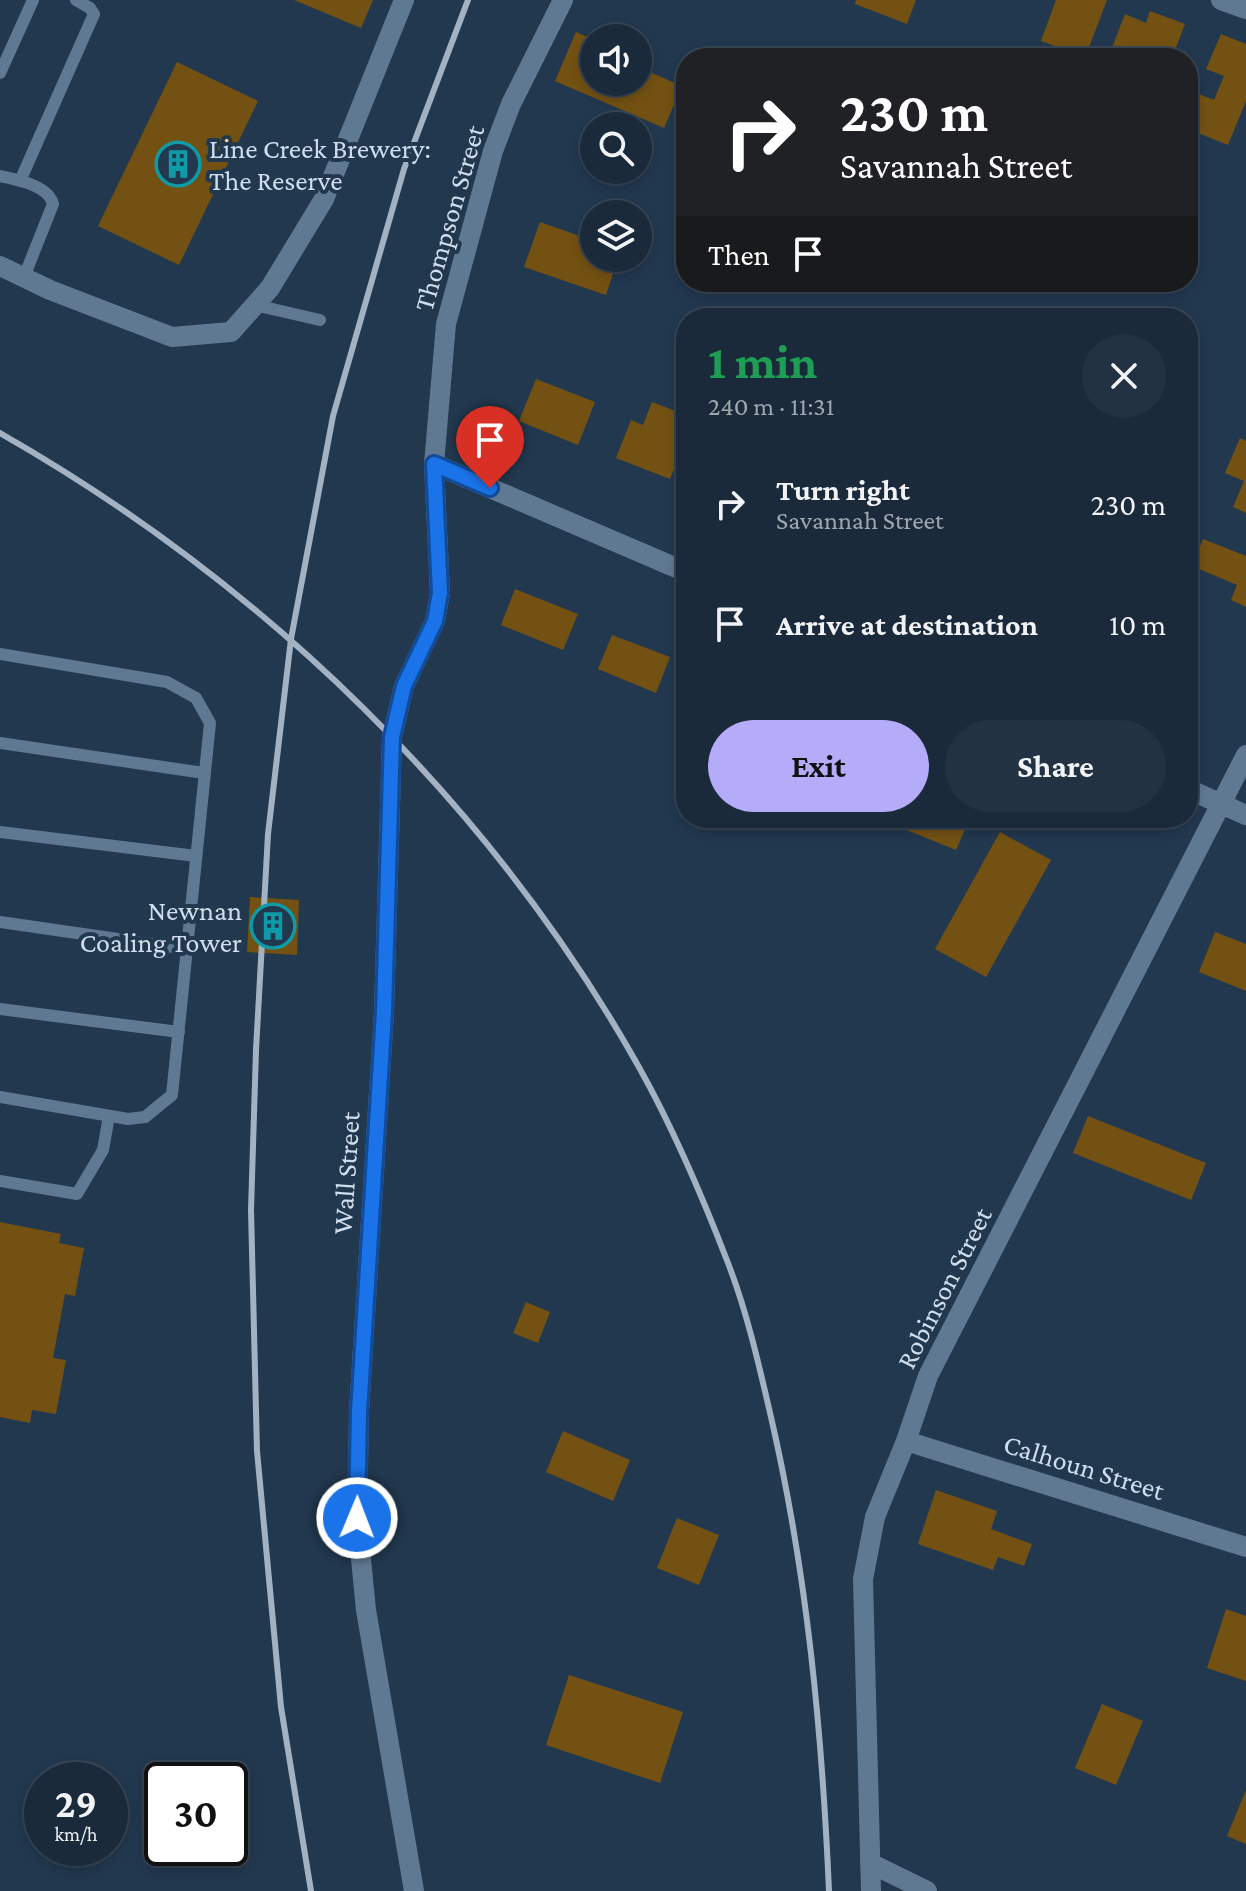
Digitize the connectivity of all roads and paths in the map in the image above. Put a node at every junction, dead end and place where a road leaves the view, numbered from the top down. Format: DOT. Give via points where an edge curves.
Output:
graph roads {
  1 [pos="33,0"];
  2 [pos="76,0"];
  3 [pos="404,0"];
  4 [pos="563,0"];
  5 [pos="1221,0"];
  6 [pos="1246,9"];
  7 [pos="0,73"];
  8 [pos="0,176"];
  9 [pos="20,181"];
  10 [pos="0,266"];
  11 [pos="24,277"];
  12 [pos="255,305"];
  13 [pos="320,320"];
  14 [pos="434,464"];
  15 [pos="676,568"];
  16 [pos="0,654"];
  17 [pos="0,743"];
  18 [pos="1246,755"];
  19 [pos="204,773"];
  20 [pos="1198,793"];
  21 [pos="1222,804"];
  22 [pos="1246,815"];
  23 [pos="0,832"];
  24 [pos="196,856"];
  25 [pos="0,922"];
  26 [pos="187,949"];
  27 [pos="0,1009"];
  28 [pos="179,1032"];
  29 [pos="0,1097"];
  30 [pos="109,1116"];
  31 [pos="0,1181"];
  32 [pos="906,1441"];
  33 [pos="1246,1547"];
  34 [pos="870,1863"];
  35 [pos="414,1891"];
  36 [pos="871,1891"];
  37 [pos="927,1891"];
  1 -- 7 [label="lane"];
  2 -- 9 [label="lane" via="94,14"];
  3 -- 12 [label="street" via="324,199"];
  4 -- 14 [label="street, Thompson Street" via="493,151 446,324"];
  5 -- 6 [label="street"];
  8 -- 9 [label="lane"];
  9 -- 11 [label="lane" via="53,199"];
  10 -- 11 [label="street"];
  11 -- 12 [label="street" via="172,337 231,332"];
  12 -- 13 [label="lane"];
  14 -- 15 [label="street"];
  14 -- 35 [label="street, Wall Street" via="440,593 435,621 404,686 392,737 384,1012 357,1518 366,1610"];
  16 -- 19 [label="lane" via="167,682 196,698 210,723"];
  17 -- 19 [label="lane"];
  18 -- 21 [label="street, Robinson Street"];
  19 -- 24 [label="lane"];
  20 -- 21 [label="street"];
  21 -- 22 [label="street"];
  21 -- 32 [label="street, Robinson Street" via="928,1376"];
  23 -- 24 [label="lane"];
  24 -- 26 [label="lane"];
  25 -- 26 [label="lane"];
  26 -- 28 [label="lane"];
  27 -- 28 [label="lane"];
  28 -- 30 [label="lane" via="172,1095 145,1117"];
  29 -- 30 [label="lane"];
  30 -- 31 [label="lane" via="103,1150 77,1194"];
  32 -- 33 [label="street, Calhoun Street"];
  32 -- 34 [label="street, Robinson Street" via="875,1517 863,1579"];
  34 -- 36 [label="street, Robinson Street"];
  34 -- 37 [label="street"];
}
